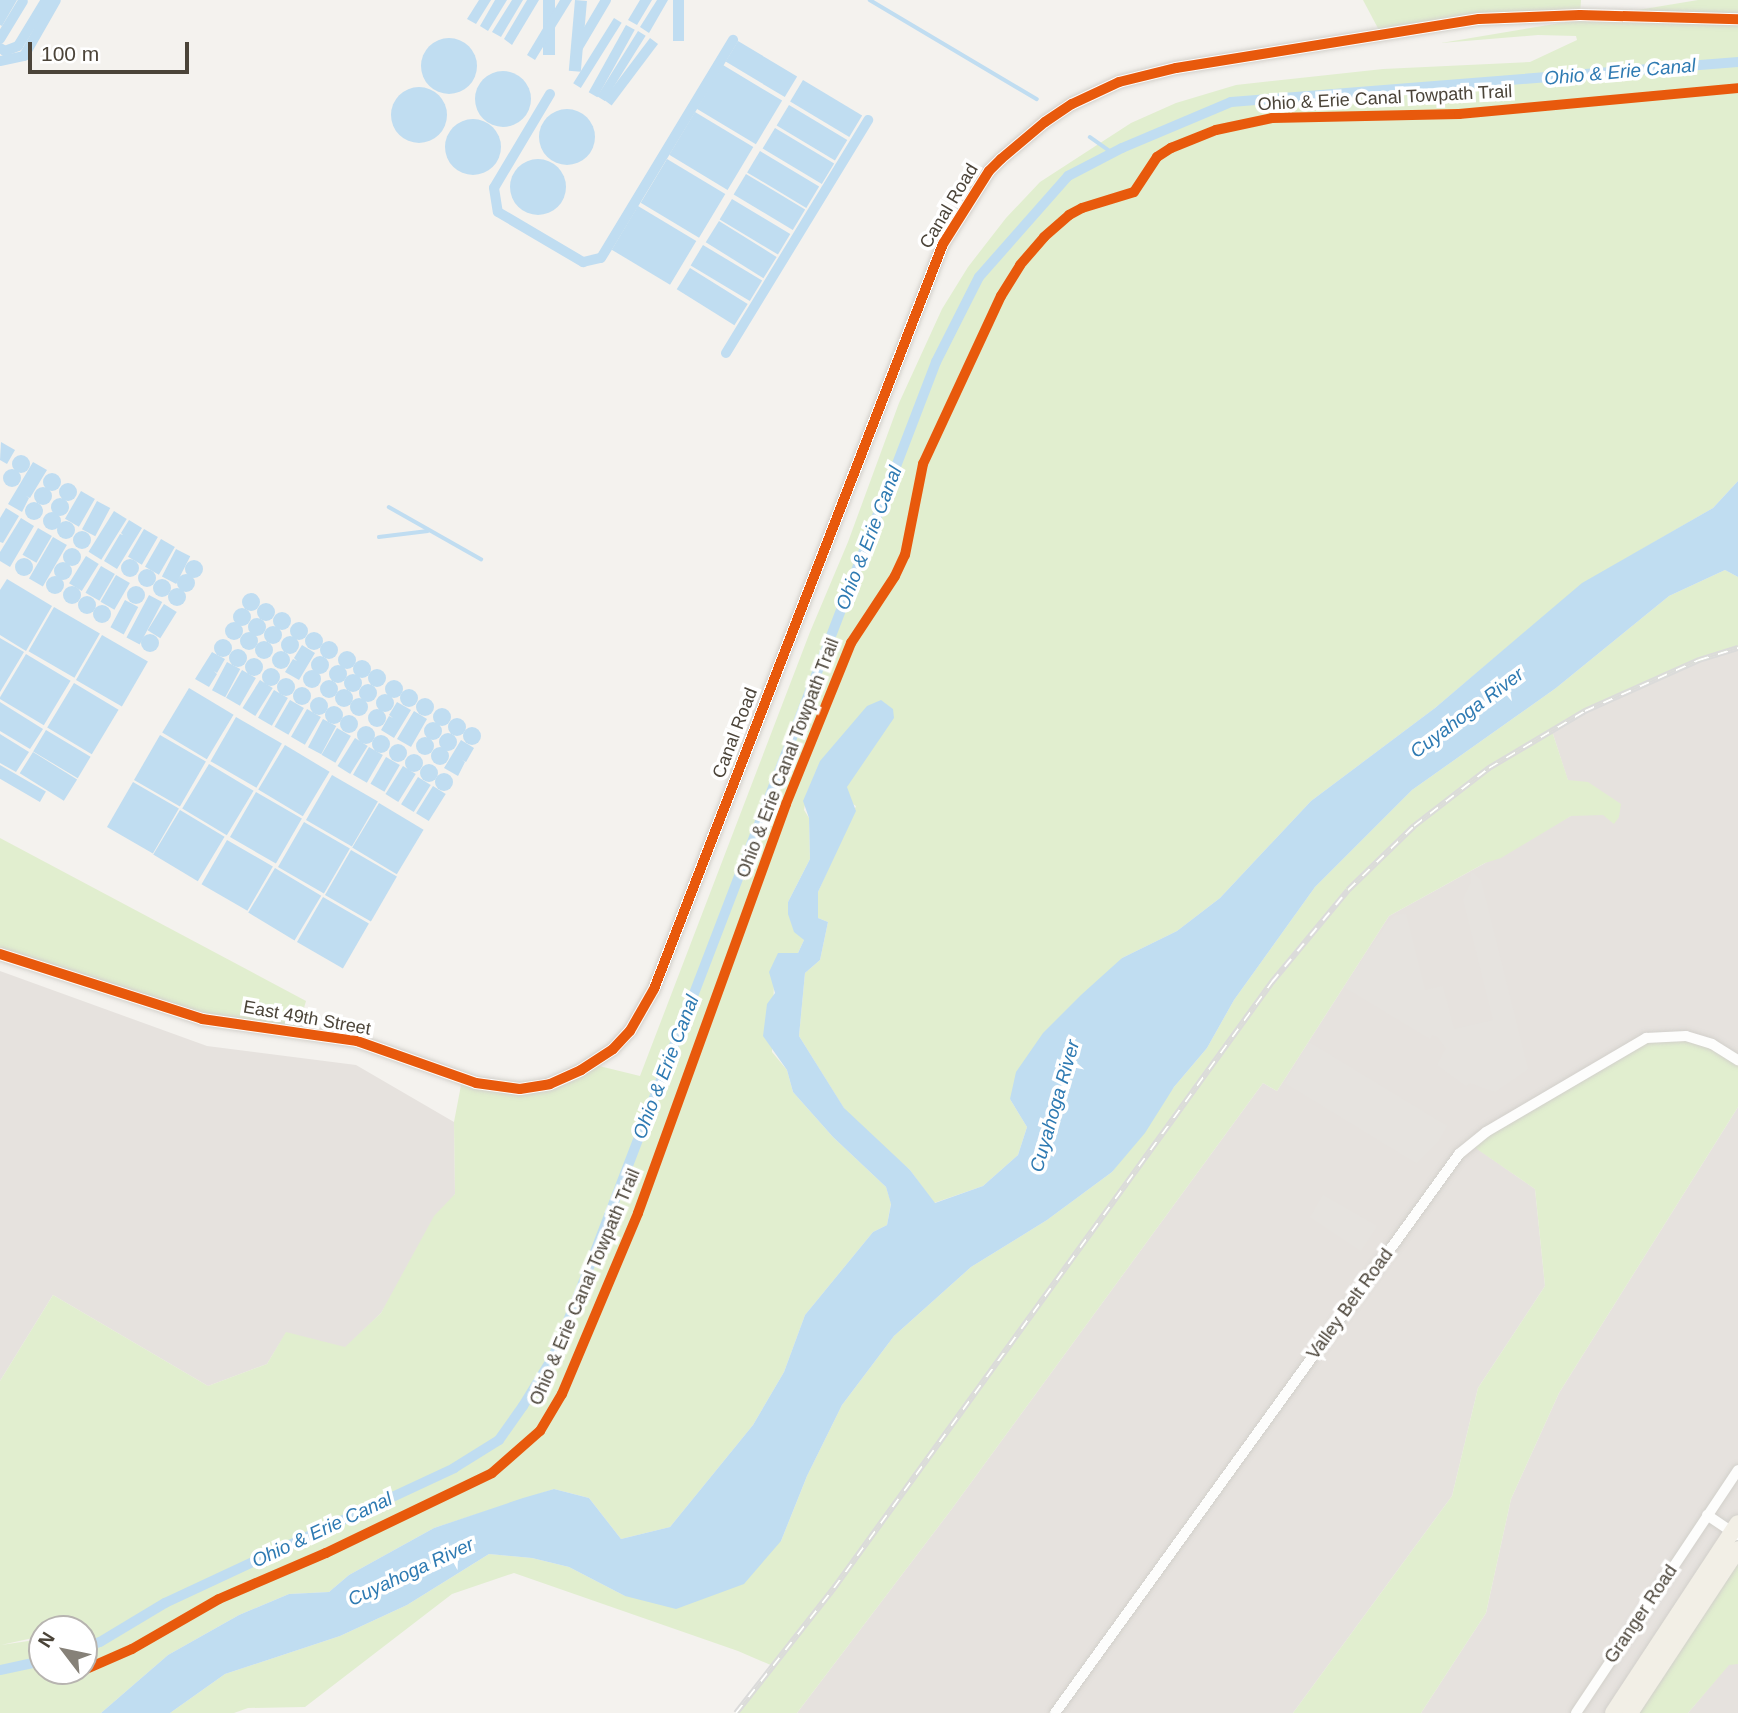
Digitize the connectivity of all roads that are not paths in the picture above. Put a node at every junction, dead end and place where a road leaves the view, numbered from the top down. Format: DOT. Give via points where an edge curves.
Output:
graph roads {
  1 [pos="1738,19"];
  2 [pos="0,954"];
  3 [pos="654,989"];
  4 [pos="1738,1060"];
  5 [pos="1738,1470"];
  6 [pos="1707,1515"];
  7 [pos="1736,1530"];
  8 [pos="1738,1549"];
  9 [pos="1055,1713"];
  10 [pos="1576,1713"];
  11 [pos="1613,1713"];
  12 [pos="1630,1713"];
  1 -- 3 [label="street, Canal Road" via="1479,19 1176,68 1095,93 1019,143 989,171 943,244"];
  2 -- 3 [label="street, East 49th Street" via="202,1019 356,1041 475,1083 520,1089 550,1084 613,1049 630,1031"];
  4 -- 9 [label="street, Valley Belt Road" via="1712,1044 1686,1036 1646,1038 1486,1132 1459,1154"];
  5 -- 6 [label="street, Granger Road"];
  6 -- 7 [label="street, Granger Road"];
  6 -- 10 [label="street, Granger Road"];
  7 -- 11 [label="main road, Granger Road"];
  8 -- 12 [label="main road"];
}
